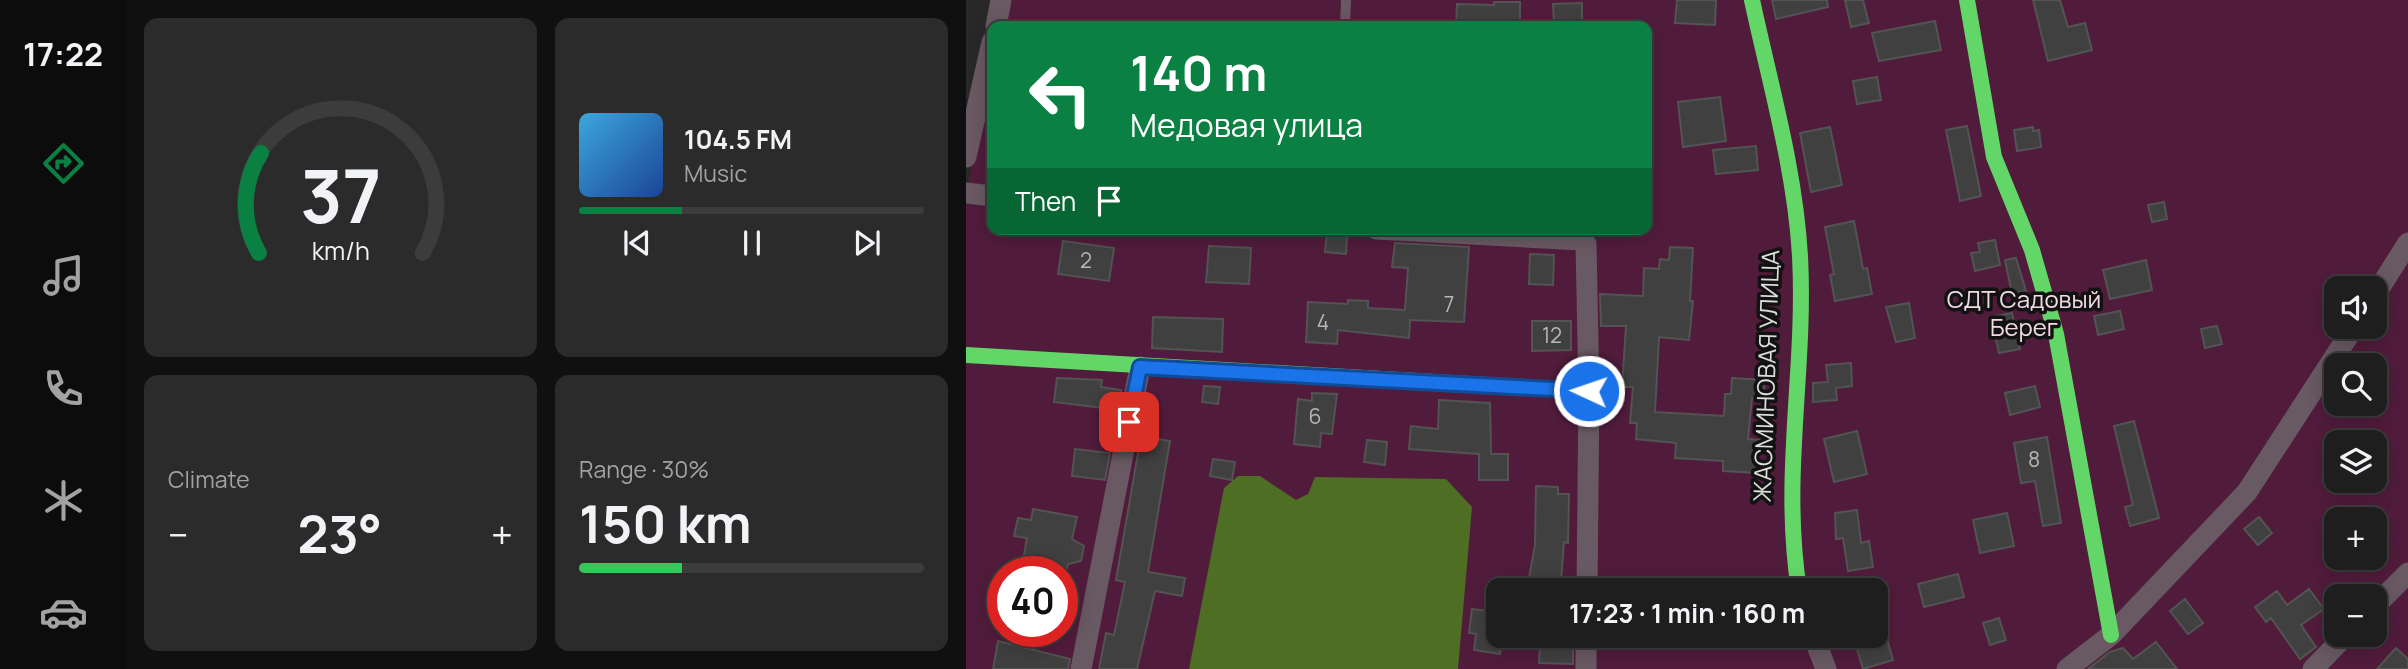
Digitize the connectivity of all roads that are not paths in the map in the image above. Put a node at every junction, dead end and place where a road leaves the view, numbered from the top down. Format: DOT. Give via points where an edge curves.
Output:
graph roads {
  1 [pos="1001,0"];
  2 [pos="1346,0"];
  3 [pos="1752,0"];
  4 [pos="1967,0"];
  5 [pos="997,21"];
  6 [pos="1345,21"];
  7 [pos="987,64"];
  8 [pos="966,157"];
  9 [pos="966,193"];
  10 [pos="987,195"];
  11 [pos="1488,235"];
  12 [pos="1586,236"];
  13 [pos="2408,243"];
  14 [pos="2387,276"];
  15 [pos="2346,339"];
  16 [pos="966,355"];
  17 [pos="1140,367"];
  18 [pos="1589,391"];
  19 [pos="2408,573"];
  20 [pos="1587,578"];
  21 [pos="1797,578"];
  22 [pos="2387,594"];
  23 [pos="2111,635"];
  24 [pos="2334,647"];
  25 [pos="1586,648"];
  26 [pos="1818,648"];
  27 [pos="1081,669"];
  28 [pos="1586,669"];
  29 [pos="1826,669"];
  30 [pos="2067,669"];
  31 [pos="2313,669"];
  1 -- 5 [label="street"];
  2 -- 6 [label="lane"];
  3 -- 21 [label="street, ЖАСМИНОВАЯ УЛИЦА" via="1800,256 1797,397 1787,498"];
  4 -- 23 [label="street" via="1994,157 2032,250 2056,334"];
  7 -- 8 [label="street"];
  9 -- 10 [label="street"];
  11 -- 12 [label="street" via="1582,240"];
  12 -- 18 [label="street"];
  13 -- 14 [label="street"];
  15 -- 23 [label="street" via="2247,492"];
  16 -- 17 [label="street"];
  17 -- 18 [label="street"];
  17 -- 27 [label="street"];
  18 -- 20 [label="street"];
  19 -- 22 [label="street"];
  23 -- 30 [label="street"];
  24 -- 31 [label="street"];
  25 -- 28 [label="street"];
  26 -- 29 [label="street"];
}
